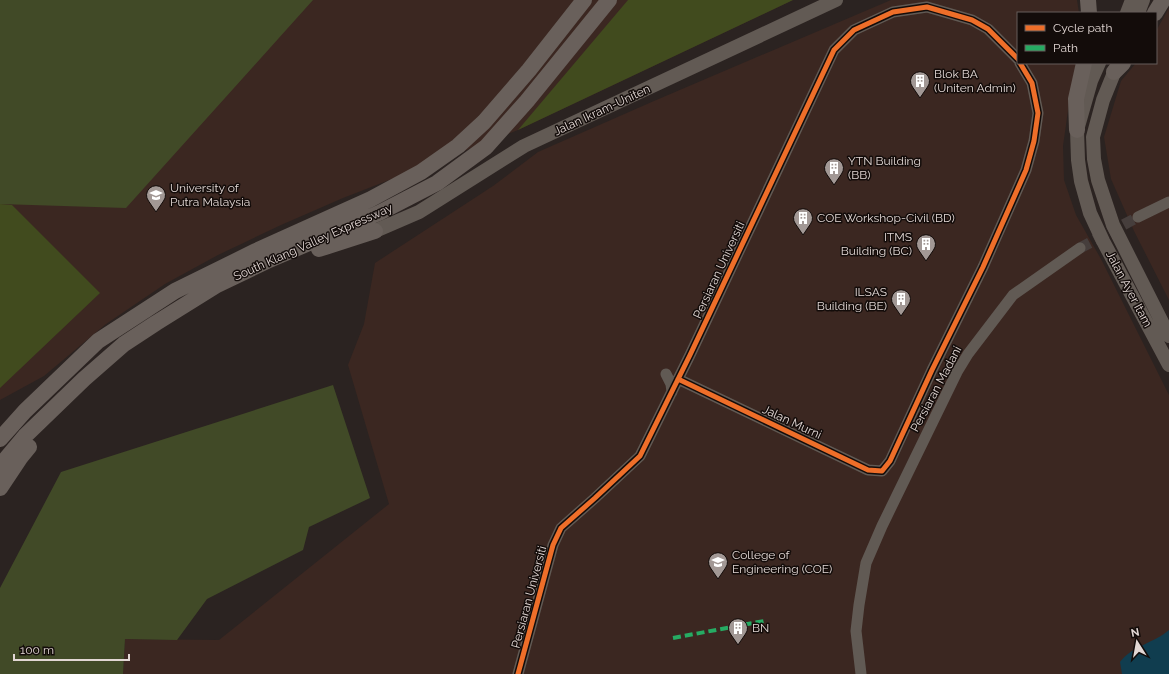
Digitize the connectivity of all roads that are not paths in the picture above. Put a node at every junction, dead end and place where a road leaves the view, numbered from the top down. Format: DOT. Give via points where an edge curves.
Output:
graph roads {
  1 [pos="584,0"];
  2 [pos="609,0"];
  3 [pos="836,0"];
  4 [pos="1088,0"];
  5 [pos="1122,0"];
  6 [pos="1132,0"];
  7 [pos="1143,0"];
  8 [pos="1151,0"];
  9 [pos="1163,0"];
  10 [pos="1089,12"];
  11 [pos="1118,12"];
  12 [pos="1126,12"];
  13 [pos="1138,12"];
  14 [pos="1146,12"];
  15 [pos="1156,12"];
  16 [pos="1017,58"];
  17 [pos="1021,64"];
  18 [pos="1084,64"];
  19 [pos="1099,64"];
  20 [pos="1118,66"];
  21 [pos="1077,130"];
  22 [pos="1169,202"];
  23 [pos="1138,217"];
  24 [pos="375,231"];
  25 [pos="1080,248"];
  26 [pos="267,262"];
  27 [pos="1169,336"];
  28 [pos="1169,365"];
  29 [pos="666,374"];
  30 [pos="678,379"];
  31 [pos="695,387"];
  32 [pos="672,392"];
  33 [pos="49,413"];
  34 [pos="0,439"];
  35 [pos="0,466"];
  36 [pos="0,488"];
  37 [pos="518,674"];
  38 [pos="861,674"];
  1 -- 34 [label="highway, South Klang Valley Expressway" via="499,105 458,146 421,172 371,198 175,291 98,341 25,411"];
  2 -- 26 [label="highway, South Klang Valley Expressway" via="486,147 437,183 379,213"];
  3 -- 24 [label="main road, Jalan Ikram-Uniten" via="524,146 419,212"];
  4 -- 10 [label="highway"];
  5 -- 11 [label="main road"];
  6 -- 12 [label="main road"];
  7 -- 13 [label="main road"];
  8 -- 14 [label="main road"];
  9 -- 15 [label="highway"];
  16 -- 30 [label="street, Persiaran Universiti" via="988,29 972,20 927,7 894,12 854,30 834,50"];
  17 -- 31 [label="street, Jalan Murni" via="1032,83 1038,113 1026,170 890,461 882,471 868,470"];
  18 -- 21 [label="highway" via="1076,99"];
  19 -- 21 [label="main road, Jalan Ayer Itam"];
  20 -- 27 [label="main road, Jalan Ayer Itam" via="1103,100 1093,137 1094,159 1113,225"];
  21 -- 28 [label="main road, Jalan Ayer Itam" via="1080,181 1090,213"];
  22 -- 23 [label="street"];
  24 -- 26 [label="highway"];
  25 -- 38 [label="street, Persiaran Madani" via="1013,295 957,372 866,563 856,631"];
  26 -- 33 [label="highway, South Klang Valley Expressway" via="217,285 124,344 84,378"];
  29 -- 32 [label="street"];
  30 -- 31 [label="street, Jalan Murni"];
  30 -- 32 [label="street, Persiaran Universiti"];
  31 -- 32 [label="street"];
  32 -- 37 [label="street, Persiaran Universiti" via="640,456 561,528 553,545"];
  33 -- 35 [label="highway, South Klang Valley Expressway" via="25,436"];
  33 -- 36 [label="highway" via="37,438"];
}
